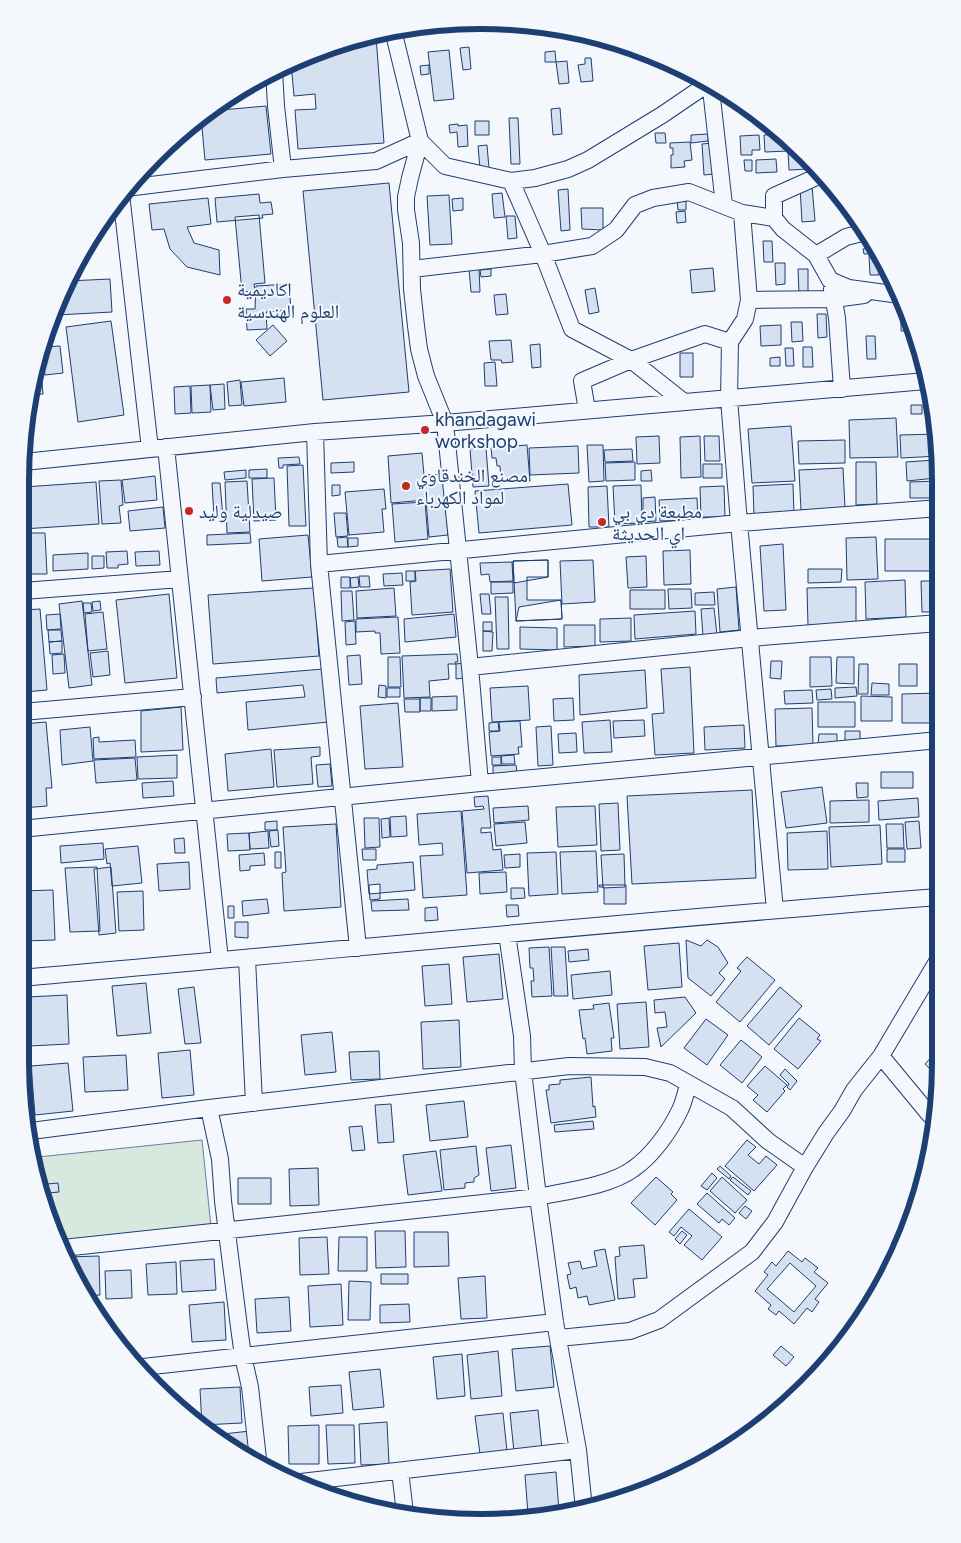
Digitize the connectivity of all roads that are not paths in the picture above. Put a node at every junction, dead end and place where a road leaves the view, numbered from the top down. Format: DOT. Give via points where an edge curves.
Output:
graph roads {
  1 [pos="395,37"];
  2 [pos="274,79"];
  3 [pos="703,87"];
  4 [pos="711,92"];
  5 [pos="420,141"];
  6 [pos="283,169"];
  7 [pos="815,177"];
  8 [pos="511,181"];
  9 [pos="138,187"];
  10 [pos="122,205"];
  11 [pos="724,205"];
  12 [pos="742,213"];
  13 [pos="774,218"];
  14 [pos="858,234"];
  15 [pos="543,254"];
  16 [pos="816,256"];
  17 [pos="412,269"];
  18 [pos="830,280"];
  19 [pos="879,293"];
  20 [pos="892,294"];
  21 [pos="834,299"];
  22 [pos="749,300"];
  23 [pos="730,342"];
  24 [pos="632,360"];
  25 [pos="921,381"];
  26 [pos="842,389"];
  27 [pos="729,399"];
  28 [pos="684,402"];
  29 [pos="587,410"];
  30 [pos="445,423"];
  31 [pos="316,432"];
  32 [pos="166,447"];
  33 [pos="150,449"];
  34 [pos="30,461"];
  35 [pos="932,509"];
  36 [pos="738,523"];
  37 [pos="457,551"];
  38 [pos="319,564"];
  39 [pos="180,579"];
  40 [pos="29,591"];
  41 [pos="932,624"];
  42 [pos="750,638"];
  43 [pos="470,667"];
  44 [pos="193,697"];
  45 [pos="29,711"];
  46 [pos="932,741"];
  47 [pos="760,756"];
  48 [pos="480,783"];
  49 [pos="343,797"];
  50 [pos="206,811"];
  51 [pos="29,828"];
  52 [pos="932,898"];
  53 [pos="775,910"];
  54 [pos="507,934"];
  55 [pos="358,948"];
  56 [pos="247,959"];
  57 [pos="220,960"];
  58 [pos="932,970"];
  59 [pos="29,977"];
  60 [pos="881,1056"];
  61 [pos="523,1071"];
  62 [pos="688,1084"];
  63 [pos="254,1103"];
  64 [pos="209,1108"];
  65 [pos="929,1114"];
  66 [pos="34,1130"];
  67 [pos="805,1167"];
  68 [pos="538,1197"];
  69 [pos="227,1231"];
  70 [pos="69,1247"];
  71 [pos="555,1322"];
  72 [pos="559,1338"];
  73 [pos="243,1356"];
  74 [pos="147,1367"];
  75 [pos="578,1450"];
  76 [pos="258,1455"];
  77 [pos="400,1470"];
  78 [pos="310,1481"];
  79 [pos="583,1502"];
  80 [pos="404,1508"];
  1 -- 5 [label="street"];
  2 -- 6 [label="street"];
  3 -- 8 [label="street" via="588,160 551,174"];
  4 -- 11 [label="street"];
  5 -- 6 [label="street" via="376,161"];
  5 -- 8 [label="street" via="445,166"];
  5 -- 17 [label="street" via="406,197"];
  6 -- 9 [label="street"];
  7 -- 13 [label="street" via="774,196"];
  8 -- 15 [label="street"];
  10 -- 33 [label="street"];
  11 -- 12 [label="street"];
  11 -- 15 [label="street" via="689,192 653,198 635,205 616,230 592,246"];
  12 -- 13 [label="street"];
  12 -- 22 [label="street"];
  13 -- 16 [label="street"];
  14 -- 16 [label="street" via="846,237"];
  15 -- 17 [label="street"];
  15 -- 24 [label="street" via="572,329"];
  16 -- 18 [label="street"];
  17 -- 30 [label="street" via="419,349"];
  18 -- 19 [label="street" via="849,288"];
  18 -- 21 [label="street"];
  19 -- 20 [label="street"];
  19 -- 21 [label="street"];
  21 -- 22 [label="street"];
  21 -- 26 [label="street"];
  22 -- 23 [label="street" via="745,319"];
  23 -- 24 [label="street" via="705,334"];
  23 -- 27 [label="street"];
  24 -- 28 [label="street"];
  24 -- 29 [label="street" via="582,382"];
  25 -- 26 [label="street"];
  26 -- 27 [label="street"];
  27 -- 28 [label="street"];
  27 -- 36 [label="street"];
  28 -- 29 [label="street"];
  29 -- 30 [label="street"];
  30 -- 31 [label="street"];
  30 -- 37 [label="street"];
  31 -- 32 [label="street"];
  31 -- 38 [label="street"];
  32 -- 33 [label="street"];
  32 -- 39 [label="street"];
  33 -- 34 [label="street"];
  35 -- 36 [label="street"];
  36 -- 37 [label="street"];
  36 -- 42 [label="street"];
  37 -- 38 [label="street"];
  37 -- 43 [label="street"];
  38 -- 49 [label="street"];
  39 -- 40 [label="street"];
  39 -- 44 [label="street"];
  41 -- 42 [label="street"];
  42 -- 43 [label="street"];
  42 -- 47 [label="street"];
  43 -- 48 [label="street"];
  44 -- 45 [label="street"];
  44 -- 50 [label="street"];
  46 -- 47 [label="street"];
  47 -- 48 [label="street"];
  47 -- 53 [label="street"];
  48 -- 49 [label="street"];
  49 -- 50 [label="street"];
  49 -- 55 [label="street"];
  50 -- 51 [label="street"];
  50 -- 57 [label="street"];
  52 -- 53 [label="street"];
  53 -- 54 [label="street"];
  54 -- 55 [label="street"];
  54 -- 61 [label="street" via="522,1036"];
  55 -- 56 [label="street"];
  56 -- 57 [label="street"];
  56 -- 63 [label="street"];
  57 -- 59 [label="street"];
  58 -- 60 [label="street"];
  60 -- 65 [label="street"];
  60 -- 67 [label="street" via="854,1090"];
  61 -- 62 [label="street" via="569,1066 645,1067 670,1073"];
  61 -- 63 [label="street"];
  61 -- 68 [label="street"];
  62 -- 67 [label="street" via="732,1108 768,1141"];
  62 -- 68 [label="street" via="680,1109 662,1138 632,1170 599,1184"];
  63 -- 64 [label="street"];
  64 -- 66 [label="street"];
  64 -- 69 [label="street" via="220,1159"];
  67 -- 72 [label="street" via="775,1222 752,1252 659,1320 630,1331"];
  68 -- 69 [label="street"];
  68 -- 71 [label="street"];
  69 -- 70 [label="street"];
  69 -- 73 [label="street"];
  71 -- 72 [label="street"];
  71 -- 73 [label="street"];
  72 -- 75 [label="street"];
  73 -- 74 [label="street"];
  73 -- 76 [label="street"];
  75 -- 77 [label="street"];
  75 -- 79 [label="street"];
  77 -- 78 [label="street"];
  77 -- 80 [label="street"];
}
